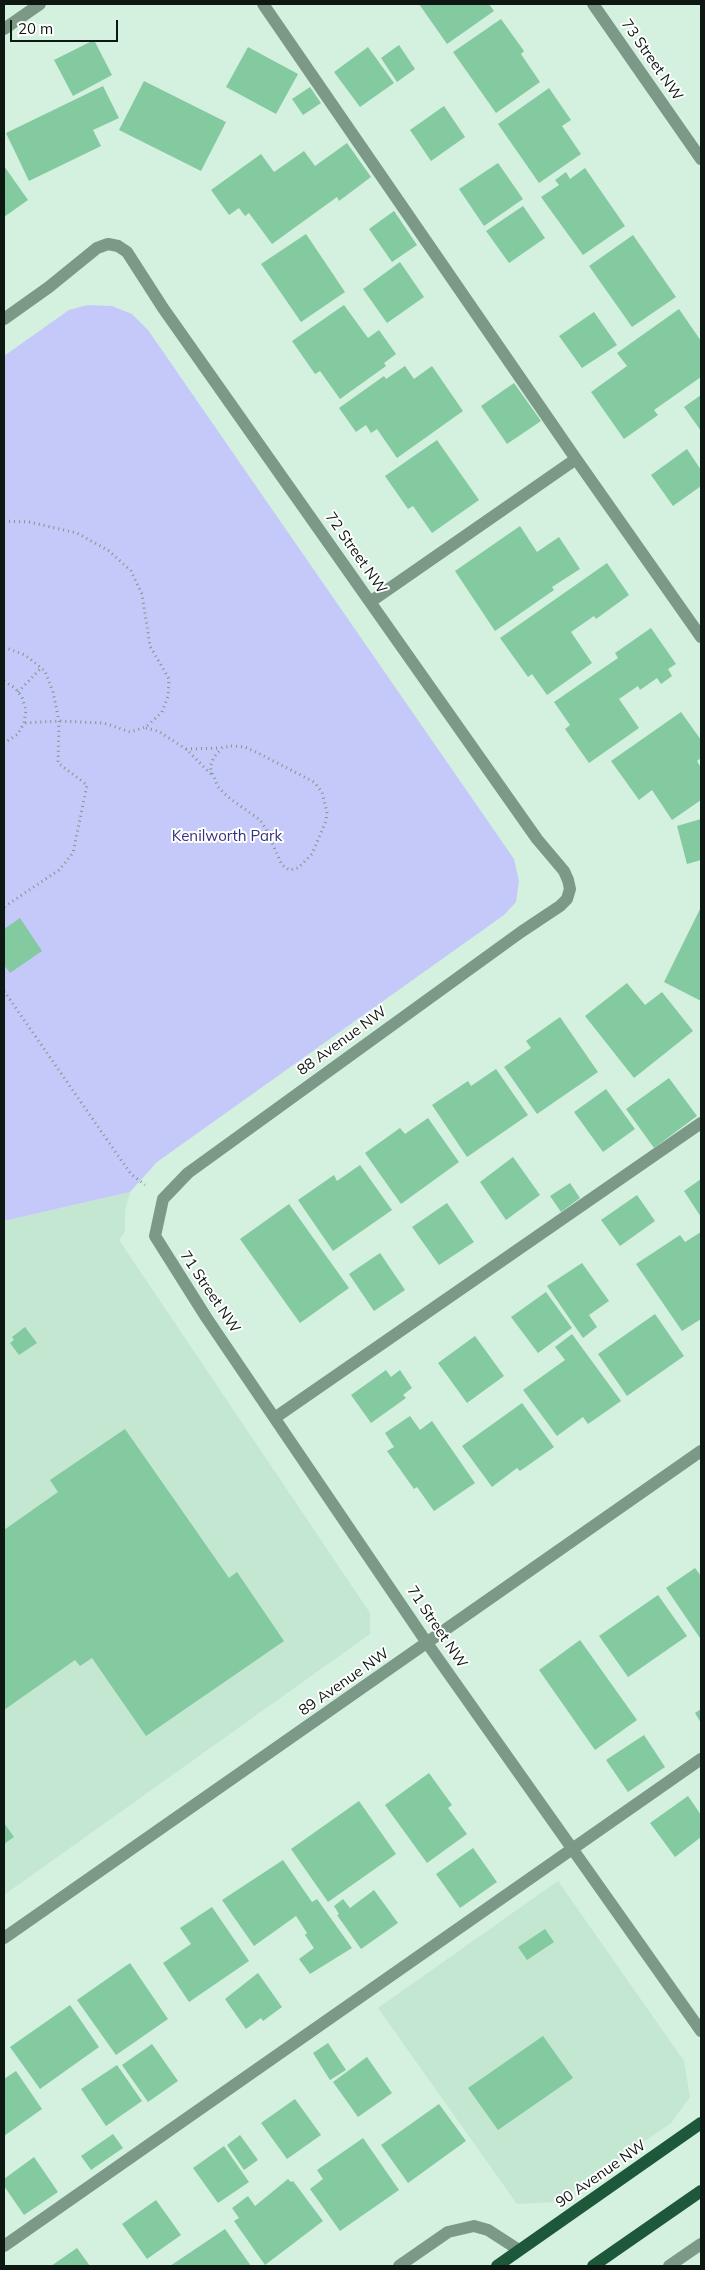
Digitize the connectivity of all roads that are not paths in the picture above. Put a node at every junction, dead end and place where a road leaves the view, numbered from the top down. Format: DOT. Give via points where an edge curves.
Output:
graph roads {
  1 [pos="40,4"];
  2 [pos="263,4"];
  3 [pos="593,4"];
  4 [pos="4,29"];
  5 [pos="701,159"];
  6 [pos="4,319"];
  7 [pos="576,459"];
  8 [pos="370,602"];
  9 [pos="701,637"];
  10 [pos="570,889"];
  11 [pos="701,1123"];
  12 [pos="155,1236"];
  13 [pos="276,1417"];
  14 [pos="701,1450"];
  15 [pos="427,1643"];
  16 [pos="701,1759"];
  17 [pos="572,1848"];
  18 [pos="4,1938"];
  19 [pos="701,2030"];
  20 [pos="701,2123"];
  21 [pos="701,2191"];
  22 [pos="701,2244"];
  23 [pos="4,2246"];
  24 [pos="520,2250"];
  25 [pos="399,2266"];
  26 [pos="497,2266"];
  27 [pos="593,2266"];
  28 [pos="669,2266"];
  1 -- 4 [label="street"];
  2 -- 7 [label="street"];
  3 -- 5 [label="street, 73 Street NW"];
  6 -- 8 [label="street, 72 Street NW" via="88,254 108,244 126,252"];
  7 -- 8 [label="street"];
  7 -- 9 [label="street"];
  8 -- 10 [label="street, 72 Street NW" via="537,839 564,871"];
  10 -- 12 [label="street, 88 Avenue NW" via="560,906 188,1174 163,1199"];
  11 -- 13 [label="street"];
  12 -- 13 [label="street, 71 Street NW"];
  13 -- 15 [label="street, 71 Street NW"];
  14 -- 15 [label="street, 89 Avenue NW"];
  15 -- 17 [label="street, 71 Street NW"];
  15 -- 18 [label="street, 89 Avenue NW"];
  16 -- 17 [label="street"];
  17 -- 19 [label="street, 71 Street NW"];
  17 -- 23 [label="street"];
  20 -- 24 [label="main road, 90 Avenue NW"];
  21 -- 27 [label="main road"];
  22 -- 28 [label="street"];
  24 -- 25 [label="street" via="488,2230 474,2226 448,2232"];
  24 -- 26 [label="main road, 90 Avenue NW"];
}
